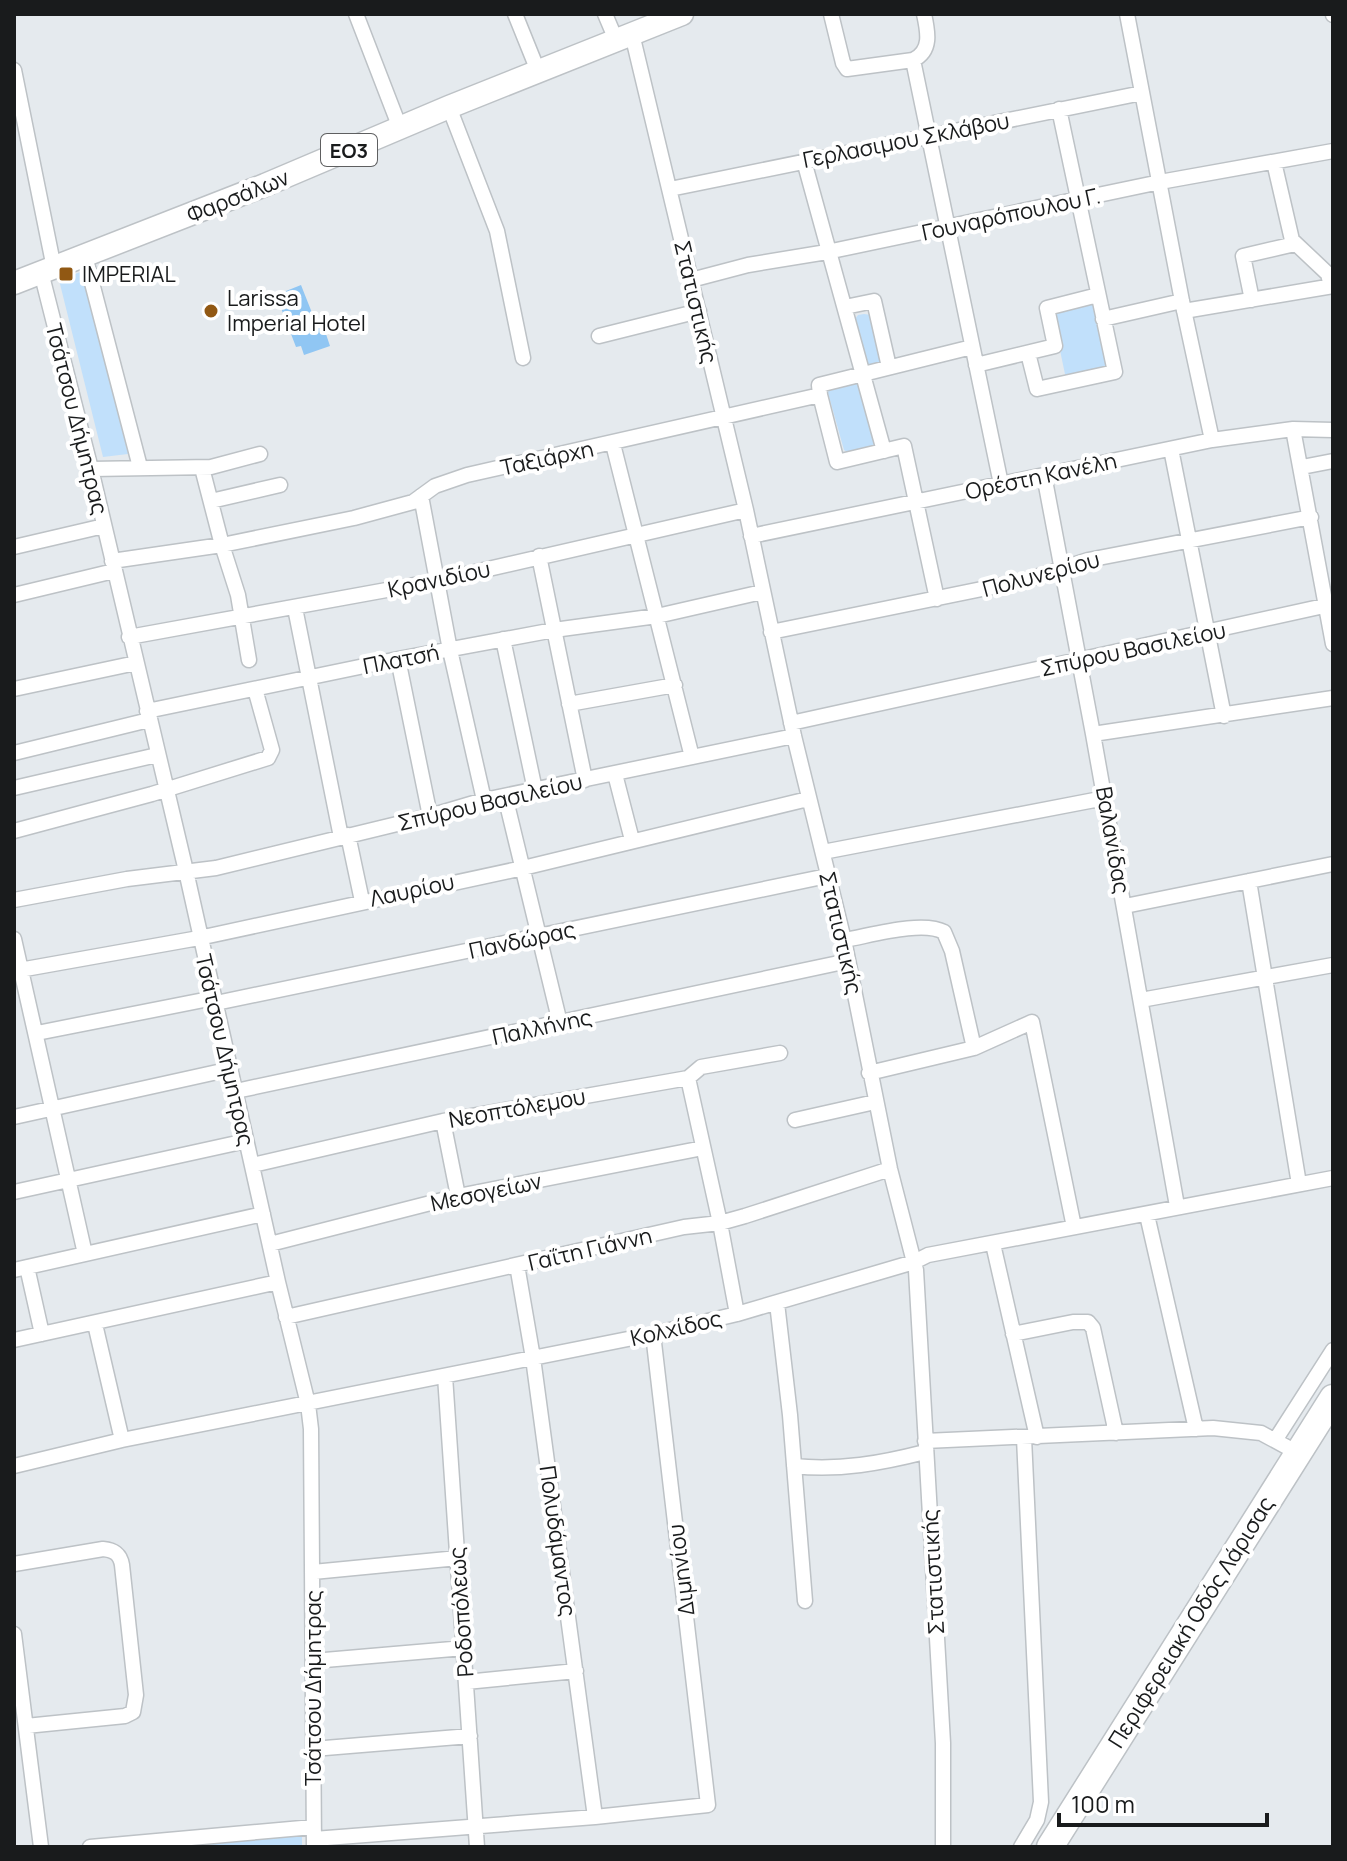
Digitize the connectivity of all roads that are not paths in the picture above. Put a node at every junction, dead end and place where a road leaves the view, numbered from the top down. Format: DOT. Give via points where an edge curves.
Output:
graph roads {
  1 [pos="356,14"];
  2 [pos="515,14"];
  3 [pos="605,14"];
  4 [pos="682,14"];
  5 [pos="831,14"];
  6 [pos="924,14"];
  7 [pos="1127,14"];
  8 [pos="624,37"];
  9 [pos="913,60"];
  10 [pos="14,70"];
  11 [pos="538,71"];
  12 [pos="1142,93"];
  13 [pos="449,107"];
  14 [pos="1059,109"];
  15 [pos="400,128"];
  16 [pos="928,137"];
  17 [pos="1333,151"];
  18 [pos="804,161"];
  19 [pos="1274,162"];
  20 [pos="1160,182"];
  21 [pos="670,189"];
  22 [pos="1078,199"];
  23 [pos="947,228"];
  24 [pos="1295,244"];
  25 [pos="827,252"];
  26 [pos="85,256"];
  27 [pos="47,270"];
  28 [pos="691,280"];
  29 [pos="14,283"];
  30 [pos="1332,286"];
  31 [pos="1098,295"];
  32 [pos="1252,300"];
  33 [pos="1183,306"];
  34 [pos="845,307"];
  35 [pos="699,311"];
  36 [pos="1103,319"];
  37 [pos="599,336"];
  38 [pos="972,347"];
  39 [pos="1028,353"];
  40 [pos="523,358"];
  41 [pos="976,365"];
  42 [pos="889,367"];
  43 [pos="863,374"];
  44 [pos="820,395"];
  45 [pos="723,416"];
  46 [pos="1293,429"];
  47 [pos="1333,430"];
  48 [pos="1212,440"];
  49 [pos="613,444"];
  50 [pos="1171,449"];
  51 [pos="884,451"];
  52 [pos="260,454"];
  53 [pos="1333,461"];
  54 [pos="140,467"];
  55 [pos="1302,467"];
  56 [pos="202,468"];
  57 [pos="91,469"];
  58 [pos="1044,475"];
  59 [pos="1001,484"];
  60 [pos="280,485"];
  61 [pos="421,496"];
  62 [pos="211,501"];
  63 [pos="916,502"];
  64 [pos="746,510"];
  65 [pos="1311,517"];
  66 [pos="104,526"];
  67 [pos="637,536"];
  68 [pos="751,536"];
  69 [pos="1189,540"];
  70 [pos="222,545"];
  71 [pos="14,547"];
  72 [pos="539,556"];
  73 [pos="113,566"];
  74 [pos="1062,569"];
  75 [pos="436,581"];
  76 [pos="762,592"];
  77 [pos="14,595"];
  78 [pos="937,599"];
  79 [pos="1330,605"];
  80 [pos="295,608"];
  81 [pos="242,615"];
  82 [pos="657,616"];
  83 [pos="554,630"];
  84 [pos="771,632"];
  85 [pos="1207,633"];
  86 [pos="129,637"];
  87 [pos="503,639"];
  88 [pos="1333,644"];
  89 [pos="450,650"];
  90 [pos="398,659"];
  91 [pos="249,660"];
  92 [pos="1080,661"];
  93 [pos="136,663"];
  94 [pos="309,677"];
  95 [pos="675,685"];
  96 [pos="14,689"];
  97 [pos="255,689"];
  98 [pos="1333,698"];
  99 [pos="569,704"];
  100 [pos="148,716"];
  101 [pos="1224,716"];
  102 [pos="792,730"];
  103 [pos="1093,734"];
  104 [pos="14,753"];
  105 [pos="157,755"];
  106 [pos="692,757"];
  107 [pos="615,774"];
  108 [pos="585,780"];
  109 [pos="14,788"];
  110 [pos="165,790"];
  111 [pos="535,790"];
  112 [pos="505,796"];
  113 [pos="1105,798"];
  114 [pos="808,799"];
  115 [pos="484,800"];
  116 [pos="430,816"];
  117 [pos="14,831"];
  118 [pos="344,836"];
  119 [pos="632,840"];
  120 [pos="823,852"];
  121 [pos="1333,864"];
  122 [pos="523,868"];
  123 [pos="186,871"];
  124 [pos="827,876"];
  125 [pos="1249,881"];
  126 [pos="14,900"];
  127 [pos="362,901"];
  128 [pos="1125,906"];
  129 [pos="538,937"];
  130 [pos="199,938"];
  131 [pos="14,939"];
  132 [pos="844,940"];
  133 [pos="848,961"];
  134 [pos="1333,965"];
  135 [pos="18,970"];
  136 [pos="1265,978"];
  137 [pos="1141,1000"];
  138 [pos="215,1001"];
  139 [pos="560,1023"];
  140 [pos="37,1033"];
  141 [pos="974,1048"];
  142 [pos="780,1053"];
  143 [pos="231,1069"];
  144 [pos="869,1073"];
  145 [pos="688,1078"];
  146 [pos="236,1091"];
  147 [pos="875,1102"];
  148 [pos="54,1108"];
  149 [pos="14,1117"];
  150 [pos="795,1120"];
  151 [pos="443,1121"];
  152 [pos="246,1141"];
  153 [pos="703,1148"];
  154 [pos="253,1165"];
  155 [pos="890,1169"];
  156 [pos="1333,1178"];
  157 [pos="69,1181"];
  158 [pos="1299,1184"];
  159 [pos="14,1192"];
  160 [pos="458,1196"];
  161 [pos="1177,1206"];
  162 [pos="263,1214"];
  163 [pos="1147,1215"];
  164 [pos="720,1223"];
  165 [pos="1074,1227"];
  166 [pos="270,1244"];
  167 [pos="993,1244"];
  168 [pos="85,1254"];
  169 [pos="914,1262"];
  170 [pos="517,1265"];
  171 [pos="20,1268"];
  172 [pos="278,1282"];
  173 [pos="777,1303"];
  174 [pos="737,1314"];
  175 [pos="286,1317"];
  176 [pos="95,1324"];
  177 [pos="42,1334"];
  178 [pos="653,1334"];
  179 [pos="1013,1334"];
  180 [pos="14,1340"];
  181 [pos="1333,1350"];
  182 [pos="533,1358"];
  183 [pos="445,1376"];
  184 [pos="1333,1398"];
  185 [pos="308,1404"];
  186 [pos="1325,1428"];
  187 [pos="1196,1429"];
  188 [pos="1116,1433"];
  189 [pos="1030,1438"];
  190 [pos="1276,1439"];
  191 [pos="122,1440"];
  192 [pos="925,1446"];
  193 [pos="1298,1453"];
  194 [pos="14,1466"];
  195 [pos="794,1466"];
  196 [pos="458,1558"];
  197 [pos="14,1564"];
  198 [pos="313,1572"];
  199 [pos="805,1601"];
  200 [pos="14,1634"];
  201 [pos="464,1648"];
  202 [pos="313,1661"];
  203 [pos="576,1671"];
  204 [pos="466,1682"];
  205 [pos="26,1726"];
  206 [pos="470,1736"];
  207 [pos="313,1749"];
  208 [pos="595,1817"];
  209 [pos="476,1827"];
  210 [pos="314,1838"];
  211 [pos="41,1847"];
  212 [pos="90,1847"];
  213 [pos="477,1847"];
  214 [pos="943,1847"];
  215 [pos="1021,1847"];
  216 [pos="1050,1847"];
  1 -- 15 [label="street"];
  2 -- 11 [label="street"];
  3 -- 8 [label="street, Στατιστικής"];
  4 -- 8 [label="main road, Φαρσάλων / ΕΟ3"];
  5 -- 9 [label="street" via="847,69"];
  6 -- 9 [label="street" via="928,45"];
  7 -- 12 [label="street"];
  8 -- 11 [label="main road, Φαρσάλων / ΕΟ3"];
  8 -- 21 [label="street, Στατιστικής"];
  9 -- 16 [label="street"];
  10 -- 27 [label="street, Τσάτσου Δήμητρας"];
  11 -- 13 [label="main road, Φαρσάλων / ΕΟ3"];
  12 -- 14 [label="street, Γερλασιμου Σκλάβου"];
  12 -- 20 [label="street"];
  13 -- 15 [label="main road, Φαρσάλων / ΕΟ3"];
  13 -- 40 [label="street" via="497,231"];
  14 -- 16 [label="street, Γερλασιμου Σκλάβου"];
  14 -- 22 [label="street"];
  15 -- 26 [label="main road, Φαρσάλων / ΕΟ3"];
  16 -- 18 [label="street, Γερλασιμου Σκλάβου"];
  16 -- 23 [label="street"];
  17 -- 19 [label="street, Γουναρόπουλου Γ."];
  18 -- 21 [label="street, Γερλασιμου Σκλάβου"];
  18 -- 25 [label="street"];
  19 -- 20 [label="street, Γουναρόπουλου Γ."];
  19 -- 24 [label="street"];
  20 -- 22 [label="street, Γουναρόπουλου Γ."];
  20 -- 33 [label="street"];
  21 -- 28 [label="street, Στατιστικής"];
  22 -- 23 [label="street, Γουναρόπουλου Γ."];
  22 -- 31 [label="street"];
  23 -- 25 [label="street, Γουναρόπουλου Γ."];
  23 -- 38 [label="street"];
  24 -- 30 [label="street" via="1328,274"];
  24 -- 32 [label="street" via="1243,256"];
  25 -- 28 [label="street, Γουναρόπουλου Γ."];
  25 -- 34 [label="street"];
  26 -- 27 [label="main road, Φαρσάλων / ΕΟ3"];
  26 -- 54 [label="street"];
  27 -- 29 [label="main road, Φαρσάλων / ΕΟ3"];
  27 -- 57 [label="street, Τσάτσου Δήμητρας"];
  28 -- 35 [label="street, Στατιστικής"];
  30 -- 32 [label="street"];
  31 -- 36 [label="street"];
  31 -- 39 [label="street" via="1047,308 1055,346"];
  32 -- 33 [label="street"];
  33 -- 36 [label="street"];
  33 -- 48 [label="street"];
  34 -- 42 [label="street" via="874,301"];
  34 -- 43 [label="street"];
  35 -- 37 [label="street"];
  35 -- 45 [label="street, Στατιστικής"];
  36 -- 39 [label="street" via="1115,372 1037,389"];
  38 -- 41 [label="street"];
  38 -- 42 [label="street, Ταξιάρχη"];
  39 -- 41 [label="street"];
  41 -- 59 [label="street"];
  42 -- 43 [label="street, Ταξιάρχη"];
  43 -- 44 [label="street, Ταξιάρχη" via="819,385"];
  43 -- 51 [label="street"];
  44 -- 45 [label="street, Ταξιάρχη"];
  44 -- 51 [label="street" via="837,462"];
  45 -- 49 [label="street, Ταξιάρχη"];
  45 -- 64 [label="street, Στατιστικής"];
  46 -- 47 [label="street, Ορέστη Κανέλη"];
  46 -- 48 [label="street, Ορέστη Κανέλη"];
  46 -- 55 [label="street"];
  48 -- 50 [label="street, Ορέστη Κανέλη"];
  49 -- 61 [label="street, Ταξιάρχη" via="467,475"];
  49 -- 67 [label="street"];
  50 -- 58 [label="street, Ορέστη Κανέλη"];
  50 -- 69 [label="street"];
  51 -- 63 [label="street" via="904,446"];
  52 -- 56 [label="street"];
  53 -- 55 [label="street"];
  54 -- 56 [label="street"];
  54 -- 57 [label="street"];
  55 -- 65 [label="street"];
  56 -- 62 [label="street"];
  57 -- 66 [label="street, Τσάτσου Δήμητρας"];
  58 -- 59 [label="street, Ορέστη Κανέλη"];
  58 -- 74 [label="street, Βαλανίδας"];
  59 -- 63 [label="street, Ορέστη Κανέλη"];
  60 -- 62 [label="street"];
  61 -- 70 [label="street, Ταξιάρχη" via="354,518"];
  61 -- 75 [label="street"];
  62 -- 70 [label="street"];
  63 -- 68 [label="street, Ορέστη Κανέλη"];
  63 -- 78 [label="street"];
  64 -- 67 [label="street, Κρανιδίου"];
  64 -- 68 [label="street, Στατιστικής"];
  65 -- 69 [label="street, Πολυνερίου"];
  65 -- 79 [label="street"];
  66 -- 71 [label="street"];
  66 -- 73 [label="street, Τσάτσου Δήμητρας"];
  67 -- 72 [label="street, Κρανιδίου"];
  67 -- 82 [label="street"];
  68 -- 76 [label="street, Στατιστικής"];
  69 -- 74 [label="street, Πολυνερίου"];
  69 -- 85 [label="street"];
  70 -- 73 [label="street, Ταξιάρχη"];
  70 -- 81 [label="street"];
  72 -- 75 [label="street, Κρανιδίου"];
  72 -- 83 [label="street"];
  73 -- 77 [label="street, Ταξιάρχη"];
  73 -- 86 [label="street, Τσάτσου Δήμητρας"];
  74 -- 78 [label="street, Πολυνερίου"];
  74 -- 92 [label="street, Βαλανίδας"];
  75 -- 80 [label="street, Κρανιδίου"];
  75 -- 89 [label="street"];
  76 -- 82 [label="street, Πλατσή"];
  76 -- 84 [label="street, Στατιστικής"];
  78 -- 84 [label="street, Πολυνερίου"];
  79 -- 85 [label="street, Σπύρου Βασιλείου"];
  79 -- 88 [label="street"];
  80 -- 81 [label="street, Κρανιδίου"];
  80 -- 94 [label="street"];
  81 -- 86 [label="street, Κρανιδίου"];
  81 -- 91 [label="street"];
  82 -- 83 [label="street, Πλατσή"];
  82 -- 95 [label="street"];
  83 -- 87 [label="street, Πλατσή"];
  83 -- 99 [label="street"];
  84 -- 102 [label="street, Στατιστικής"];
  85 -- 92 [label="street, Σπύρου Βασιλείου"];
  85 -- 101 [label="street"];
  86 -- 93 [label="street, Τσάτσου Δήμητρας"];
  87 -- 89 [label="street, Πλατσή"];
  87 -- 111 [label="street"];
  89 -- 90 [label="street, Πλατσή"];
  89 -- 115 [label="street"];
  90 -- 94 [label="street, Πλατσή"];
  90 -- 116 [label="street"];
  92 -- 102 [label="street, Σπύρου Βασιλείου"];
  92 -- 103 [label="street, Βαλανίδας"];
  93 -- 96 [label="street"];
  93 -- 100 [label="street, Τσάτσου Δήμητρας"];
  94 -- 97 [label="street, Πλατσή"];
  94 -- 118 [label="street"];
  95 -- 99 [label="street"];
  95 -- 106 [label="street"];
  97 -- 100 [label="street, Πλατσή"];
  97 -- 110 [label="street" via="271,755"];
  98 -- 101 [label="street"];
  99 -- 108 [label="street"];
  100 -- 104 [label="street, Πλατσή"];
  100 -- 105 [label="street, Τσάτσου Δήμητρας"];
  101 -- 103 [label="street"];
  102 -- 106 [label="street, Σπύρου Βασιλείου"];
  102 -- 114 [label="street, Στατιστικής"];
  103 -- 113 [label="street, Βαλανίδας"];
  105 -- 109 [label="street"];
  105 -- 110 [label="street, Τσάτσου Δήμητρας"];
  106 -- 107 [label="street, Σπύρου Βασιλείου"];
  107 -- 108 [label="street, Σπύρου Βασιλείου"];
  107 -- 119 [label="street"];
  108 -- 111 [label="street, Σπύρου Βασιλείου"];
  110 -- 117 [label="street"];
  110 -- 123 [label="street, Τσάτσου Δήμητρας"];
  111 -- 112 [label="street, Σπύρου Βασιλείου"];
  112 -- 115 [label="street, Σπύρου Βασιλείου"];
  112 -- 122 [label="street"];
  113 -- 120 [label="street"];
  113 -- 128 [label="street, Βαλανίδας"];
  114 -- 119 [label="street, Λαυρίου"];
  114 -- 120 [label="street, Στατιστικής"];
  115 -- 116 [label="street, Σπύρου Βασιλείου"];
  116 -- 118 [label="street, Σπύρου Βασιλείου"];
  118 -- 123 [label="street, Σπύρου Βασιλείου"];
  118 -- 127 [label="street"];
  119 -- 122 [label="street, Λαυρίου"];
  120 -- 124 [label="street, Στατιστικής"];
  121 -- 125 [label="street"];
  122 -- 127 [label="street, Λαυρίου"];
  122 -- 129 [label="street"];
  123 -- 126 [label="street, Σπύρου Βασιλείου"];
  123 -- 130 [label="street, Τσάτσου Δήμητρας"];
  124 -- 129 [label="street, Πανδώρας"];
  124 -- 132 [label="street, Στατιστικής"];
  125 -- 128 [label="street"];
  125 -- 136 [label="street"];
  127 -- 130 [label="street, Λαυρίου"];
  128 -- 137 [label="street, Βαλανίδας"];
  129 -- 138 [label="street, Πανδώρας"];
  129 -- 139 [label="street"];
  130 -- 135 [label="street, Λαυρίου"];
  130 -- 138 [label="street, Τσάτσου Δήμητρας"];
  131 -- 135 [label="street"];
  132 -- 133 [label="street, Στατιστικής"];
  132 -- 141 [label="street" via="909,929 944,932"];
  133 -- 139 [label="street, Παλλήνης"];
  133 -- 144 [label="street, Στατιστικής"];
  134 -- 136 [label="street"];
  135 -- 140 [label="street"];
  136 -- 137 [label="street"];
  136 -- 158 [label="street"];
  137 -- 161 [label="street, Βαλανίδας"];
  138 -- 140 [label="street, Πανδώρας"];
  138 -- 143 [label="street, Τσάτσου Δήμητρας"];
  139 -- 146 [label="street, Παλλήνης"];
  140 -- 148 [label="street"];
  141 -- 144 [label="street"];
  141 -- 165 [label="street" via="1032,1022"];
  142 -- 145 [label="street, Νεοπτόλεμου" via="701,1067"];
  143 -- 146 [label="street, Τσάτσου Δήμητρας"];
  143 -- 148 [label="street"];
  144 -- 147 [label="street, Στατιστικής"];
  145 -- 151 [label="street, Νεοπτόλεμου"];
  145 -- 153 [label="street"];
  146 -- 152 [label="street, Τσάτσου Δήμητρας"];
  147 -- 150 [label="street"];
  147 -- 155 [label="street, Στατιστικής"];
  148 -- 149 [label="street"];
  148 -- 157 [label="street"];
  151 -- 154 [label="street, Νεοπτόλεμου"];
  151 -- 160 [label="street"];
  152 -- 154 [label="street, Τσάτσου Δήμητρας"];
  152 -- 157 [label="street"];
  153 -- 160 [label="street, Μεσογείων"];
  153 -- 164 [label="street"];
  154 -- 162 [label="street, Τσάτσου Δήμητρας"];
  155 -- 164 [label="street, Γαΐτη Γιάννη"];
  155 -- 169 [label="street, Στατιστικής"];
  156 -- 158 [label="street, Κολχίδος"];
  157 -- 159 [label="street"];
  157 -- 168 [label="street"];
  158 -- 161 [label="street, Κολχίδος"];
  160 -- 166 [label="street, Μεσογείων"];
  161 -- 163 [label="street, Κολχίδος"];
  162 -- 166 [label="street, Τσάτσου Δήμητρας"];
  162 -- 168 [label="street"];
  163 -- 165 [label="street, Κολχίδος"];
  163 -- 187 [label="street"];
  164 -- 170 [label="street, Γαΐτη Γιάννη"];
  164 -- 174 [label="street"];
  165 -- 167 [label="street, Κολχίδος"];
  166 -- 172 [label="street, Τσάτσου Δήμητρας"];
  167 -- 169 [label="street, Κολχίδος"];
  167 -- 179 [label="street"];
  168 -- 171 [label="street"];
  169 -- 173 [label="street, Κολχίδος"];
  169 -- 192 [label="street, Στατιστικής"];
  170 -- 175 [label="street, Γαΐτη Γιάννη"];
  170 -- 182 [label="street, Πολυδάμαντος"];
  171 -- 177 [label="street"];
  172 -- 175 [label="street, Τσάτσου Δήμητρας"];
  172 -- 176 [label="street"];
  173 -- 174 [label="street, Κολχίδος"];
  173 -- 195 [label="street"];
  174 -- 178 [label="street, Κολχίδος"];
  175 -- 185 [label="street, Τσάτσου Δήμητρας"];
  176 -- 177 [label="street"];
  176 -- 191 [label="street"];
  177 -- 180 [label="street"];
  178 -- 182 [label="street, Κολχίδος"];
  178 -- 208 [label="street, Διμηνίου" via="708,1805"];
  179 -- 188 [label="street" via="1088,1322"];
  179 -- 189 [label="street"];
  181 -- 190 [label="street"];
  182 -- 183 [label="street, Κολχίδος"];
  182 -- 203 [label="street, Πολυδάμαντος"];
  183 -- 185 [label="street, Κολχίδος"];
  183 -- 196 [label="street, Ροδοπόλεως"];
  184 -- 186 [label="highway, Περιφερειακή Οδός Λάρισας"];
  185 -- 191 [label="street, Κολχίδος"];
  185 -- 198 [label="street, Τσάτσου Δήμητρας"];
  186 -- 193 [label="highway, Περιφερειακή Οδός Λάρισας"];
  187 -- 188 [label="street"];
  187 -- 190 [label="street" via="1247,1431"];
  188 -- 189 [label="street"];
  189 -- 192 [label="street"];
  189 -- 215 [label="street" via="1041,1802"];
  190 -- 193 [label="street"];
  191 -- 194 [label="street, Κολχίδος"];
  192 -- 195 [label="street" via="848,1468"];
  192 -- 214 [label="street, Στατιστικής" via="944,1756"];
  193 -- 216 [label="highway, Περιφερειακή Οδός Λάρισας"];
  195 -- 199 [label="street"];
  196 -- 198 [label="street"];
  196 -- 201 [label="street, Ροδοπόλεως"];
  197 -- 205 [label="street" via="113,1550 122,1565 136,1695 133,1712 120,1717"];
  198 -- 202 [label="street, Τσάτσου Δήμητρας"];
  200 -- 205 [label="street"];
  201 -- 202 [label="street"];
  201 -- 204 [label="street, Ροδοπόλεως"];
  202 -- 207 [label="street, Τσάτσου Δήμητρας"];
  203 -- 204 [label="street"];
  203 -- 208 [label="street, Πολυδάμαντος"];
  204 -- 206 [label="street, Ροδοπόλεως"];
  205 -- 211 [label="street"];
  206 -- 207 [label="street"];
  206 -- 209 [label="street, Ροδοπόλεως"];
  207 -- 210 [label="street, Τσάτσου Δήμητρας"];
  208 -- 209 [label="street"];
  209 -- 210 [label="street"];
  209 -- 213 [label="street, Ροδοπόλεως"];
  210 -- 212 [label="street"];
}
